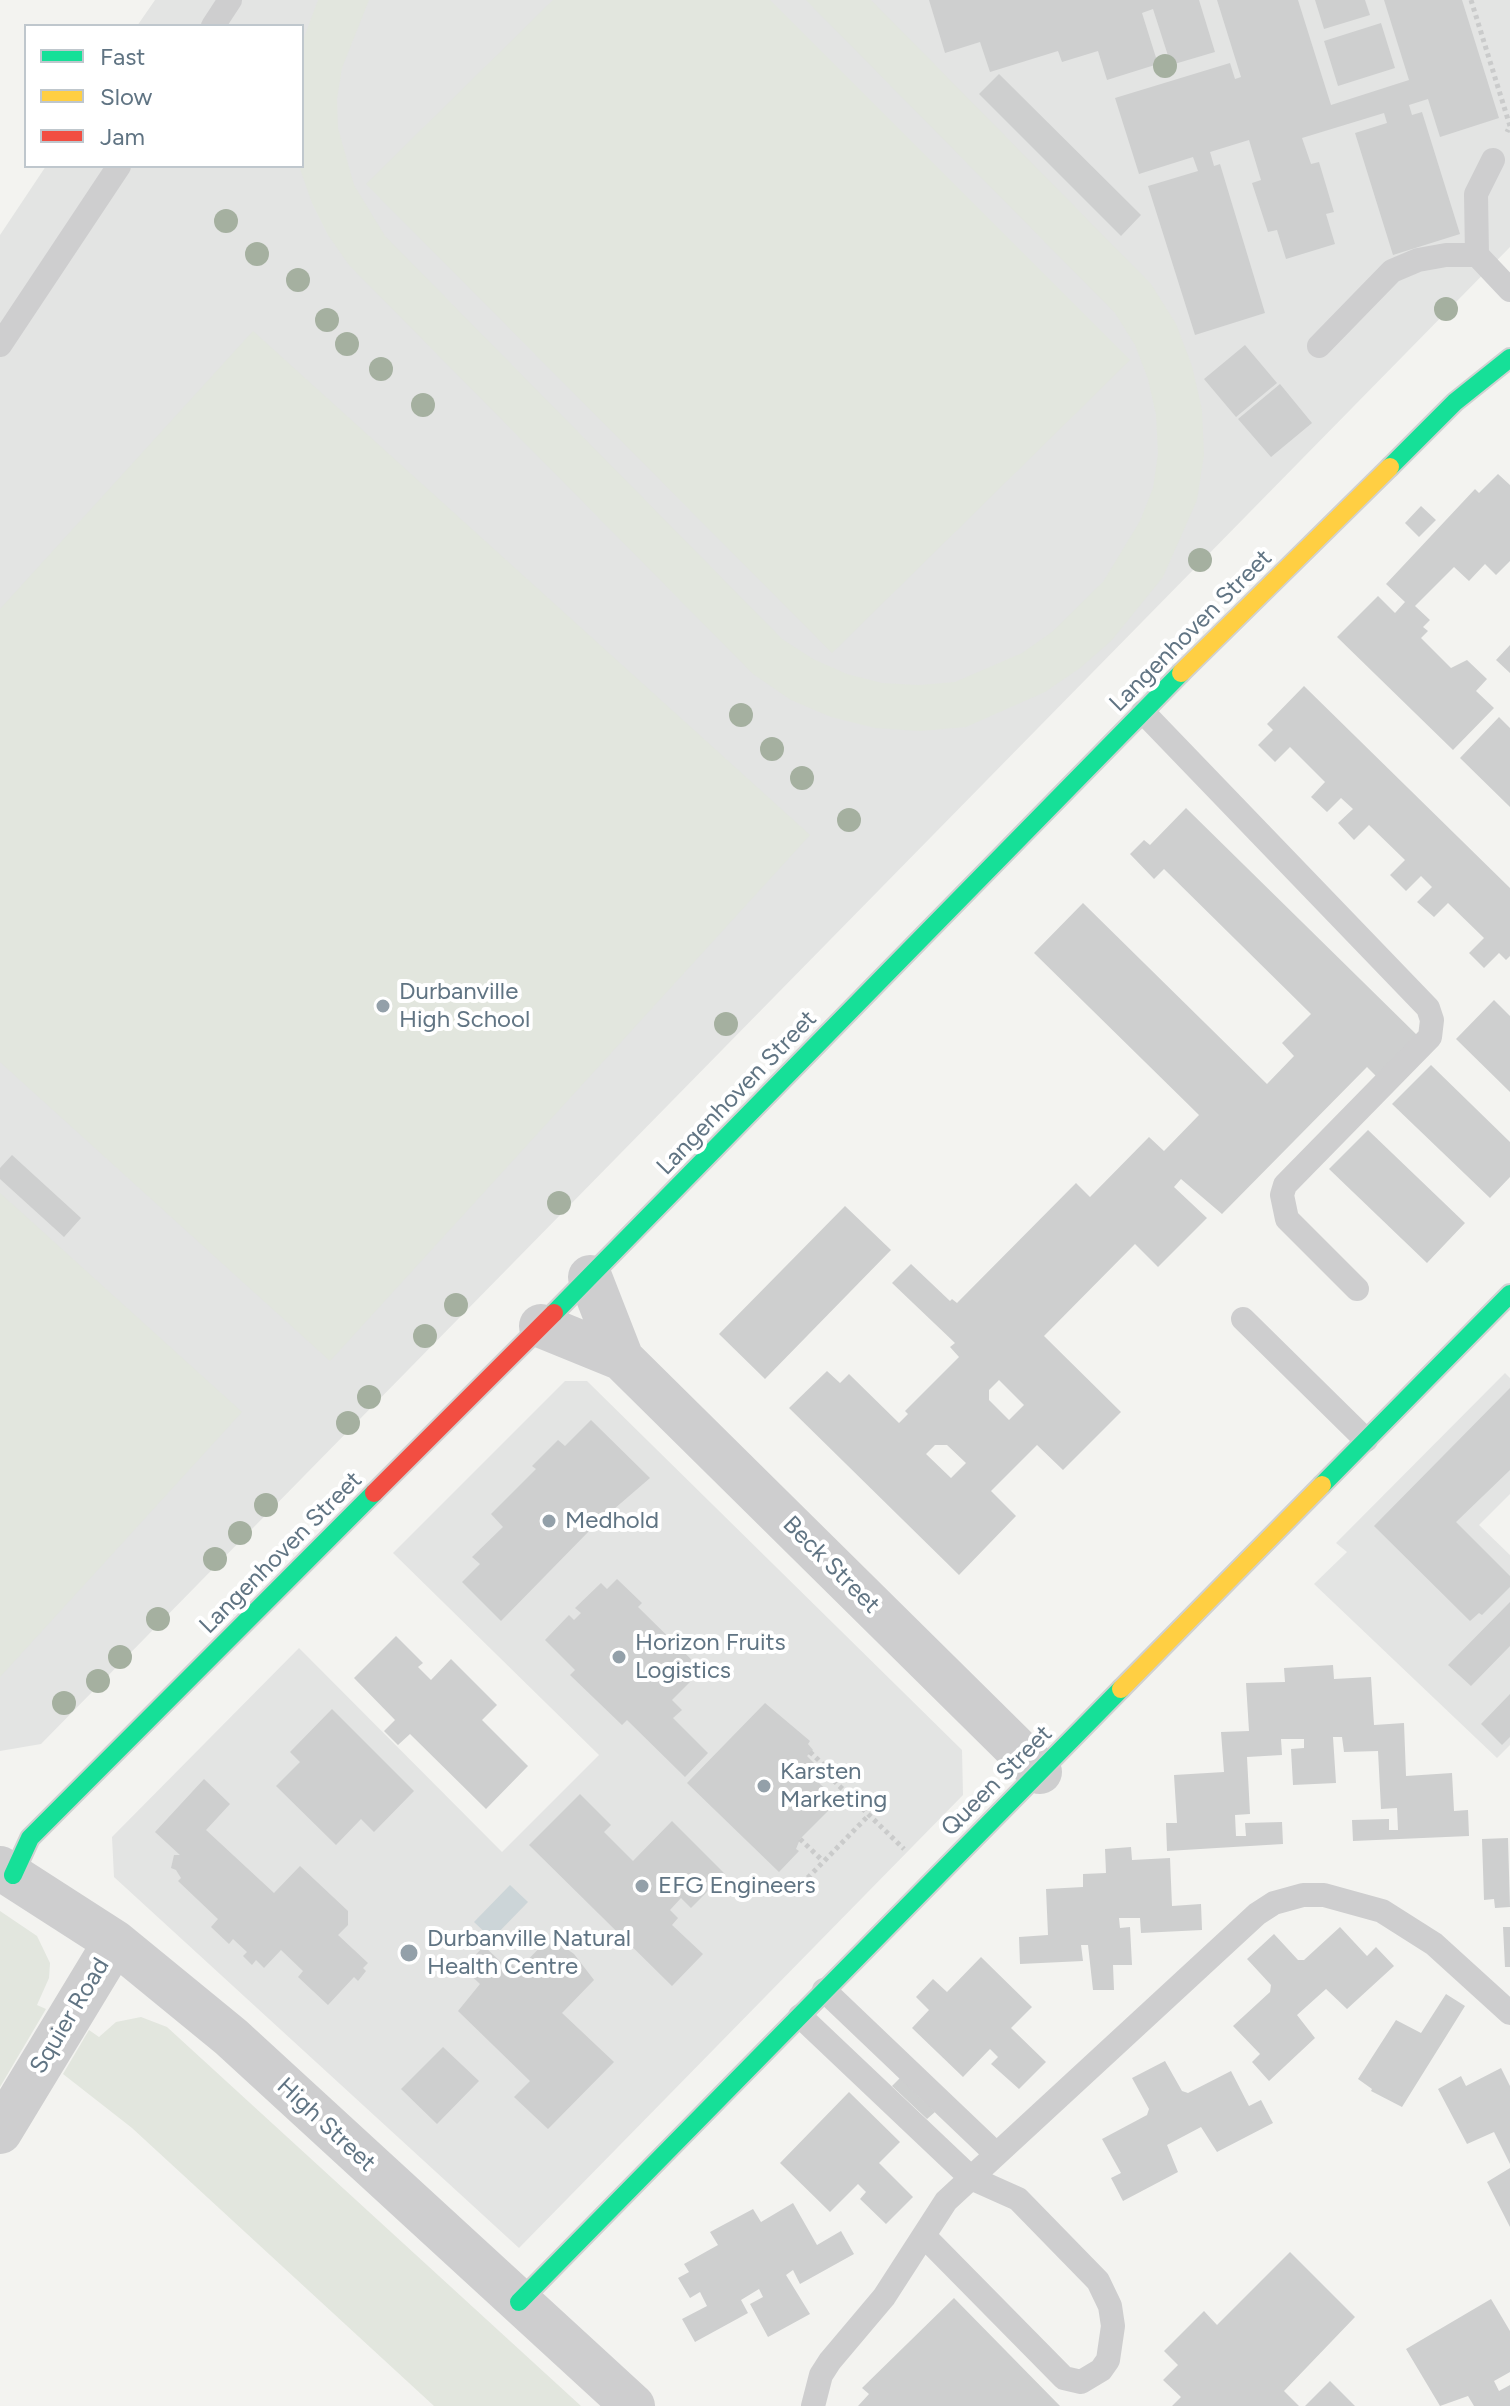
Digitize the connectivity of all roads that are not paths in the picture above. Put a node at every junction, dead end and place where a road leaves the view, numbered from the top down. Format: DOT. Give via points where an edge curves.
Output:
graph roads {
  1 [pos="230,0"];
  2 [pos="214,24"];
  3 [pos="1493,160"];
  4 [pos="118,168"];
  5 [pos="1477,255"];
  6 [pos="1510,290"];
  7 [pos="0,345"];
  8 [pos="1319,346"];
  9 [pos="1509,360"];
  10 [pos="1143,712"];
  11 [pos="590,1277"];
  12 [pos="1357,1289"];
  13 [pos="1510,1294"];
  14 [pos="1243,1319"];
  15 [pos="541,1326"];
  16 [pos="622,1359"];
  17 [pos="1366,1440"];
  18 [pos="1040,1772"];
  19 [pos="7,1872"];
  20 [pos="115,1942"];
  21 [pos="824,1990"];
  22 [pos="1510,2013"];
  23 [pos="800,2016"];
  24 [pos="0,2132"];
  25 [pos="996,2154"];
  26 [pos="971,2178"];
  27 [pos="925,2237"];
  28 [pos="519,2302"];
  29 [pos="633,2406"];
  30 [pos="813,2406"];
  1 -- 2 [label="lane"];
  3 -- 5 [label="lane" via="1476,194"];
  4 -- 7 [label="lane"];
  5 -- 6 [label="lane"];
  5 -- 8 [label="lane" via="1418,260 1392,271"];
  9 -- 10 [label="street, Langenhoven Street" via="1455,402"];
  10 -- 11 [label="street, Langenhoven Street"];
  10 -- 12 [label="lane" via="1428,1008 1430,1037 1285,1185 1282,1195 1287,1219"];
  11 -- 15 [label="street, Langenhoven Street"];
  11 -- 16 [label="street, Beck Street"];
  13 -- 17 [label="street, Queen Street"];
  14 -- 17 [label="lane"];
  15 -- 16 [label="street, Beck Street"];
  15 -- 19 [label="street, Langenhoven Street" via="30,1838"];
  16 -- 18 [label="street, Beck Street"];
  17 -- 18 [label="street, Queen Street"];
  18 -- 21 [label="street, Queen Street"];
  19 -- 20 [label="street, High Street"];
  20 -- 24 [label="street, Squier Road"];
  20 -- 28 [label="street, High Street" via="231,2037"];
  21 -- 23 [label="street, Queen Street"];
  21 -- 25 [label="lane"];
  22 -- 25 [label="lane" via="1434,1944 1382,1911 1324,1895 1288,1897 1257,1914"];
  23 -- 26 [label="lane"];
  23 -- 28 [label="street, Queen Street"];
  25 -- 26 [label="lane"];
  26 -- 27 [label="lane" via="946,2201"];
  26 -- 27 [label="lane" via="1018,2199 1098,2281 1113,2326 1108,2360 1101,2370 1081,2382 1064,2378"];
  27 -- 30 [label="lane" via="830,2361"];
  28 -- 29 [label="street, High Street"];
}
